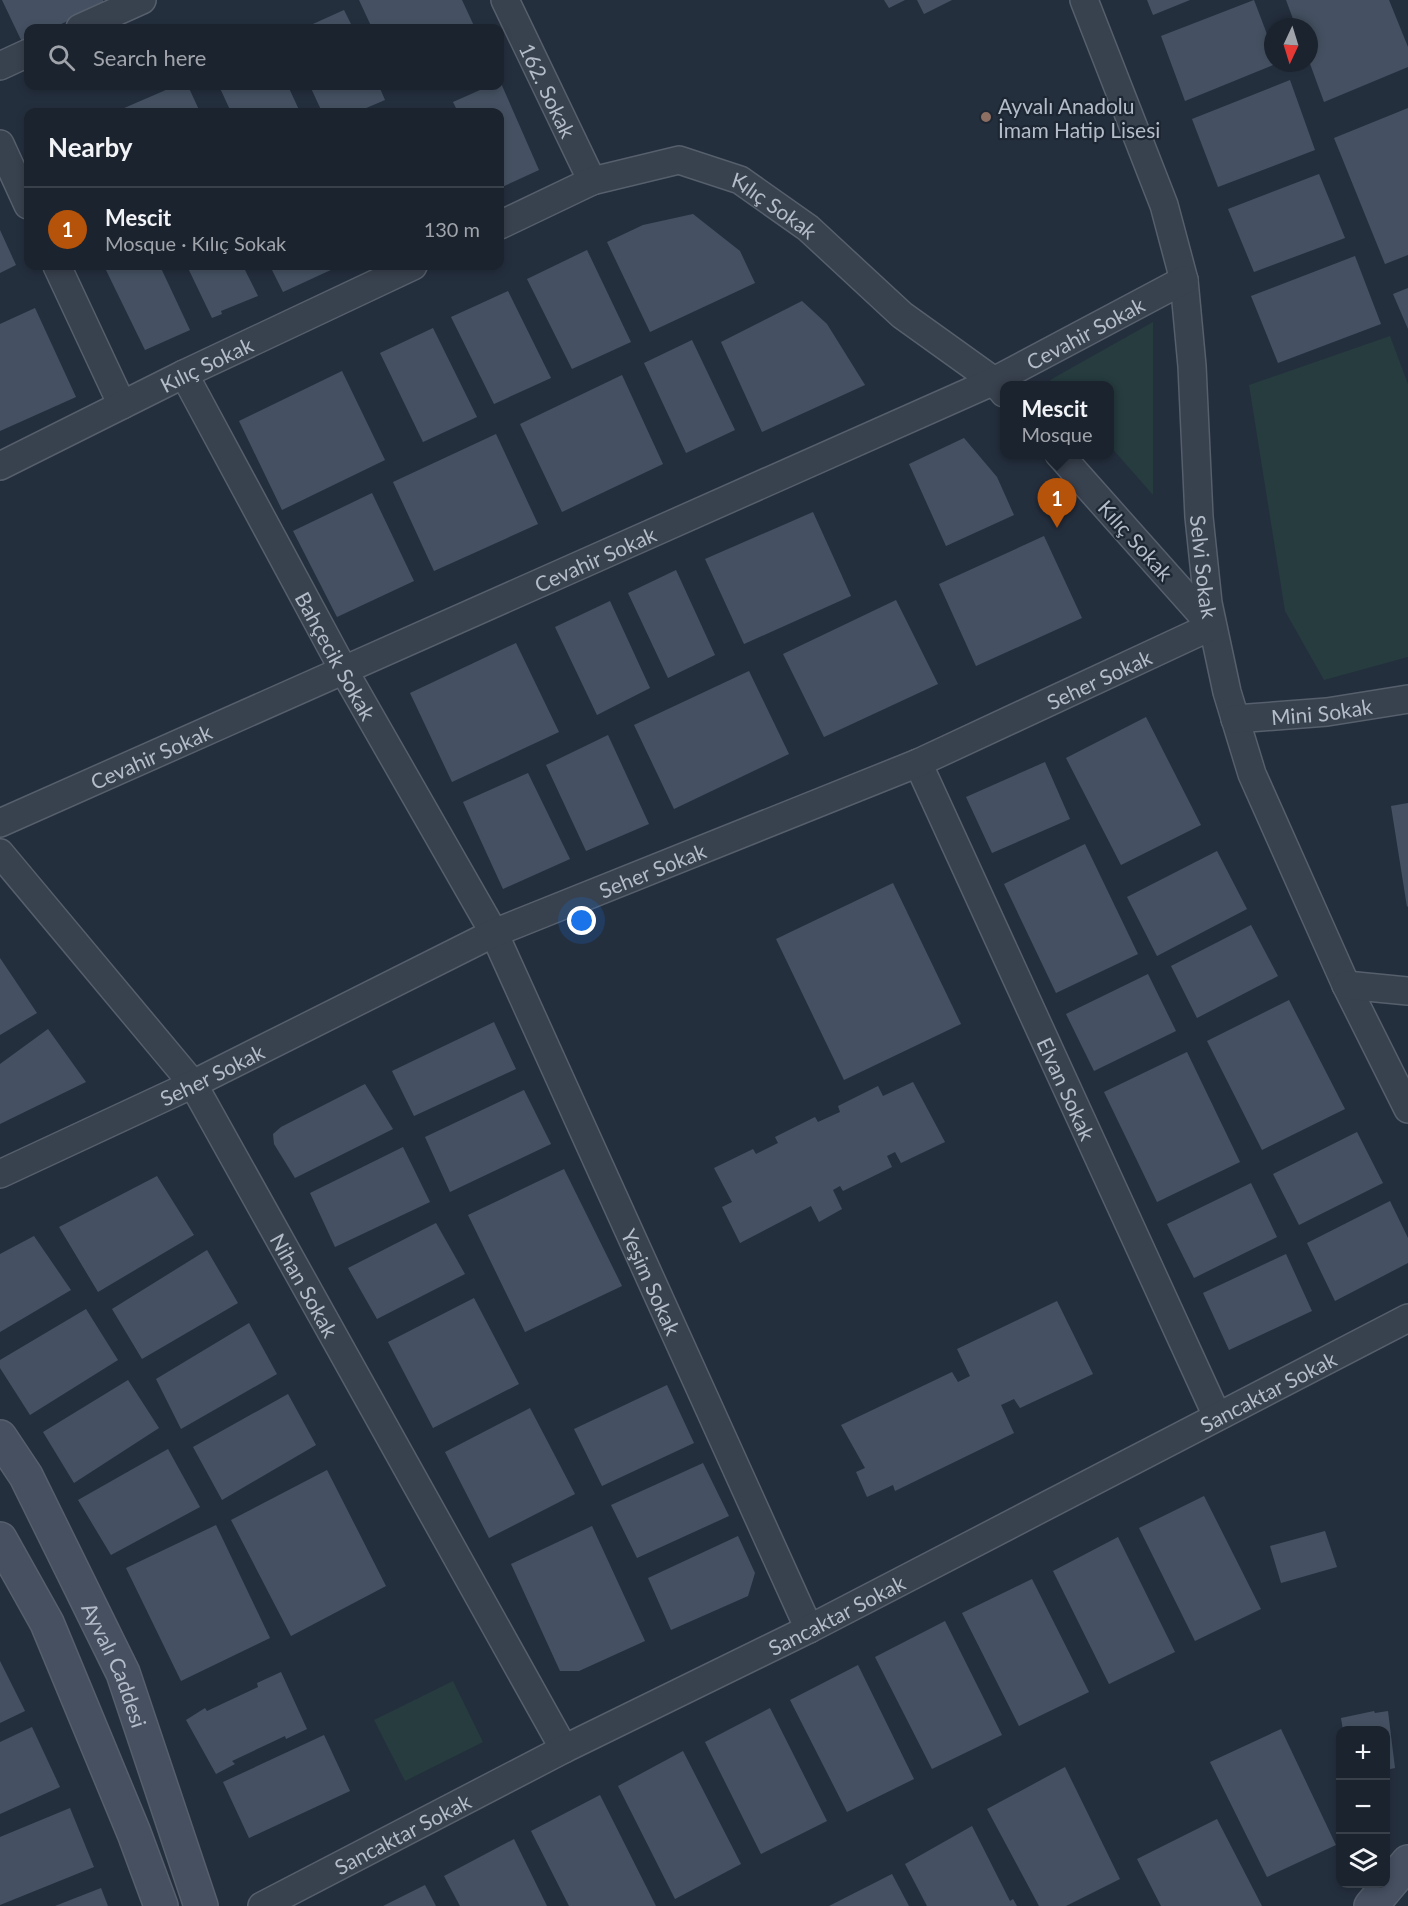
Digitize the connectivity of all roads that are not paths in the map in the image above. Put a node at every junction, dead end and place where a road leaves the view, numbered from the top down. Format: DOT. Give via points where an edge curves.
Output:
graph roads {
  1 [pos="142,0"];
  2 [pos="506,0"];
  3 [pos="1084,0"];
  4 [pos="89,24"];
  5 [pos="24,55"];
  6 [pos="0,66"];
  7 [pos="0,144"];
  8 [pos="592,181"];
  9 [pos="24,196"];
  10 [pos="504,223"];
  11 [pos="59,270"];
  12 [pos="405,270"];
  13 [pos="1184,280"];
  14 [pos="184,374"];
  15 [pos="1009,381"];
  16 [pos="999,387"];
  17 [pos="122,405"];
  18 [pos="1063,459"];
  19 [pos="0,466"];
  20 [pos="1212,626"];
  21 [pos="343,669"];
  22 [pos="1408,699"];
  23 [pos="1235,719"];
  24 [pos="918,763"];
  25 [pos="0,823"];
  26 [pos="0,853"];
  27 [pos="494,933"];
  28 [pos="1346,986"];
  29 [pos="1408,991"];
  30 [pos="193,1084"];
  31 [pos="1408,1109"];
  32 [pos="0,1173"];
  33 [pos="1408,1318"];
  34 [pos="1217,1416"];
  35 [pos="0,1437"];
  36 [pos="0,1539"];
  37 [pos="809,1629"];
  38 [pos="564,1749"];
  39 [pos="1408,1862"];
  40 [pos="161,1906"];
  41 [pos="201,1906"];
  42 [pos="262,1906"];
  43 [pos="1371,1906"];
  1 -- 4 [label="street"];
  2 -- 8 [label="street, 162. Sokak"];
  3 -- 13 [label="street, Selvi Sokak" via="1164,205"];
  5 -- 6 [label="street"];
  7 -- 9 [label="street"];
  8 -- 10 [label="street, Kılıç Sokak"];
  8 -- 16 [label="street, Kılıç Sokak" via="678,160 740,180 808,228 902,315"];
  11 -- 17 [label="street"];
  12 -- 14 [label="street, Kılıç Sokak"];
  13 -- 15 [label="street, Cevahir Sokak"];
  13 -- 20 [label="street, Selvi Sokak" via="1199,517"];
  14 -- 17 [label="street, Kılıç Sokak"];
  14 -- 21 [label="street, Bahçecik Sokak"];
  16 -- 21 [label="street, Cevahir Sokak"];
  17 -- 19 [label="street, Kılıç Sokak"];
  18 -- 20 [label="street, Kılıç Sokak"];
  20 -- 23 [label="street, Selvi Sokak"];
  20 -- 24 [label="street, Seher Sokak"];
  21 -- 25 [label="street, Cevahir Sokak"];
  21 -- 27 [label="street, Bahçecik Sokak"];
  22 -- 23 [label="street, Mini Sokak" via="1327,712"];
  23 -- 28 [label="street, Selvi Sokak" via="1252,774"];
  24 -- 27 [label="street, Seher Sokak"];
  24 -- 34 [label="street, Elvan Sokak"];
  26 -- 30 [label="street, Nihan Sokak"];
  27 -- 30 [label="street, Seher Sokak"];
  27 -- 37 [label="street, Yeşim Sokak"];
  28 -- 29 [label="street"];
  28 -- 31 [label="street, Selvi Sokak"];
  30 -- 32 [label="street, Seher Sokak"];
  30 -- 38 [label="street, Nihan Sokak"];
  33 -- 34 [label="street, Sancaktar Sokak"];
  34 -- 37 [label="street, Sancaktar Sokak"];
  35 -- 41 [label="main road, Ayvalı Caddesi" via="26,1476 123,1673"];
  36 -- 40 [label="main road" via="46,1623"];
  37 -- 38 [label="street, Sancaktar Sokak"];
  38 -- 42 [label="street, Sancaktar Sokak"];
  39 -- 43 [label="main road"];
}
